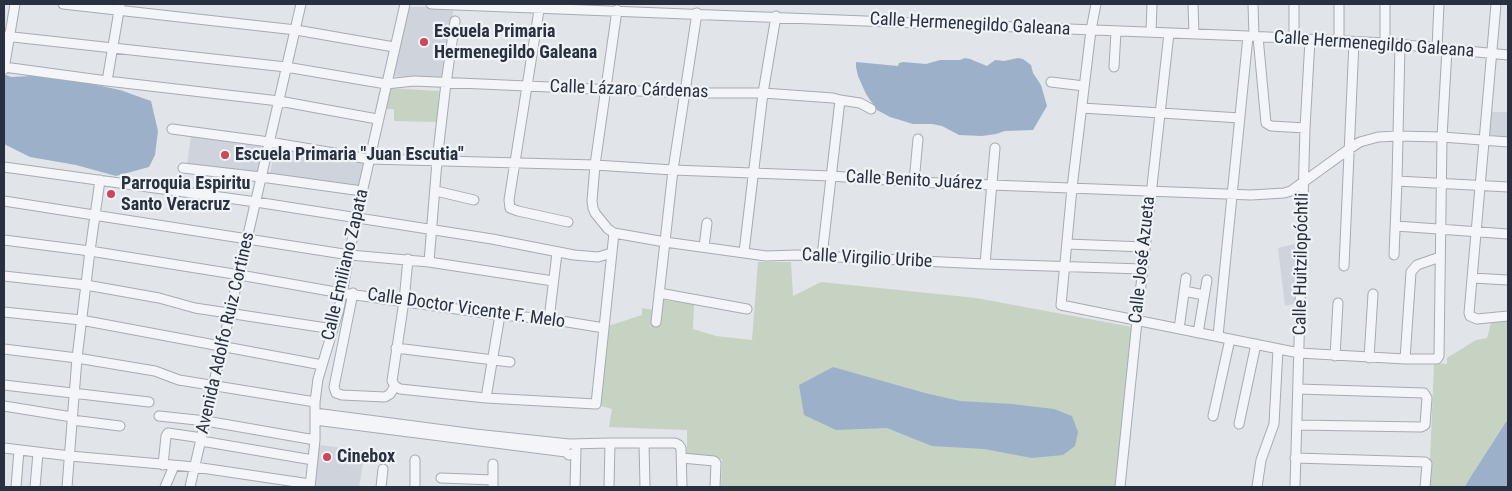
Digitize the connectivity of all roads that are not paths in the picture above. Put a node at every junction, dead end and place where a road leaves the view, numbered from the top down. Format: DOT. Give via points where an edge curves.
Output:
graph roads {
  1 [pos="15,4"];
  2 [pos="63,4"];
  3 [pos="301,4"];
  4 [pos="405,4"];
  5 [pos="431,4"];
  6 [pos="1096,4"];
  7 [pos="1152,4"];
  8 [pos="1193,4"];
  9 [pos="1253,4"];
  10 [pos="1294,4"];
  11 [pos="1339,4"];
  12 [pos="1385,4"];
  13 [pos="1439,4"];
  14 [pos="1496,4"];
  15 [pos="459,5"];
  16 [pos="539,6"];
  17 [pos="119,7"];
  18 [pos="617,10"];
  19 [pos="697,14"];
  20 [pos="776,16"];
  21 [pos="455,21"];
  22 [pos="296,30"];
  23 [pos="1090,30"];
  24 [pos="1116,31"];
  25 [pos="1152,32"];
  26 [pos="1169,33"];
  27 [pos="1194,34"];
  28 [pos="1253,36"];
  29 [pos="6,37"];
  30 [pos="1294,39"];
  31 [pos="1310,40"];
  32 [pos="1339,42"];
  33 [pos="1354,42"];
  34 [pos="1385,43"];
  35 [pos="1400,45"];
  36 [pos="394,47"];
  37 [pos="112,48"];
  38 [pos="1442,48"];
  39 [pos="1492,53"];
  40 [pos="1508,55"];
  41 [pos="286,67"];
  42 [pos="1114,67"];
  43 [pos="4,68"];
  44 [pos="107,81"];
  45 [pos="1051,82"];
  46 [pos="446,83"];
  47 [pos="386,84"];
  48 [pos="1084,86"];
  49 [pos="526,87"];
  50 [pos="606,89"];
  51 [pos="763,92"];
  52 [pos="684,93"];
  53 [pos="840,100"];
  54 [pos="279,102"];
  55 [pos="1082,108"];
  56 [pos="871,109"];
  57 [pos="1160,113"];
  58 [pos="1240,118"];
  59 [pos="378,119"];
  60 [pos="1305,128"];
  61 [pos="172,129"];
  62 [pos="1398,136"];
  63 [pos="1442,137"];
  64 [pos="918,140"];
  65 [pos="1484,140"];
  66 [pos="269,142"];
  67 [pos="1508,142"];
  68 [pos="995,148"];
  69 [pos="1349,149"];
  70 [pos="369,159"];
  71 [pos="437,161"];
  72 [pos="515,162"];
  73 [pos="595,165"];
  74 [pos="4,167"];
  75 [pos="184,168"];
  76 [pos="674,170"];
  77 [pos="752,174"];
  78 [pos="831,176"];
  79 [pos="261,177"];
  80 [pos="100,180"];
  81 [pos="1397,181"];
  82 [pos="914,182"];
  83 [pos="1304,182"];
  84 [pos="1441,183"];
  85 [pos="992,185"];
  86 [pos="1481,186"];
  87 [pos="1508,187"];
  88 [pos="1072,188"];
  89 [pos="1151,190"];
  90 [pos="362,191"];
  91 [pos="436,191"];
  92 [pos="1232,194"];
  93 [pos="474,200"];
  94 [pos="4,201"];
  95 [pos="256,202"];
  96 [pos="95,215"];
  97 [pos="356,219"];
  98 [pos="568,222"];
  99 [pos="707,223"];
  100 [pos="1396,226"];
  101 [pos="1441,229"];
  102 [pos="432,230"];
  103 [pos="1476,232"];
  104 [pos="614,233"];
  105 [pos="1508,234"];
  106 [pos="248,239"];
  107 [pos="4,240"];
  108 [pos="665,242"];
  109 [pos="1067,244"];
  110 [pos="704,247"];
  111 [pos="1145,247"];
  112 [pos="90,251"];
  113 [pos="744,252"];
  114 [pos="557,253"];
  115 [pos="612,253"];
  116 [pos="1394,254"];
  117 [pos="350,255"];
  118 [pos="822,256"];
  119 [pos="1440,258"];
  120 [pos="408,259"];
  121 [pos="429,262"];
  122 [pos="985,264"];
  123 [pos="1344,266"];
  124 [pos="1065,267"];
  125 [pos="1143,269"];
  126 [pos="240,275"];
  127 [pos="4,276"];
  128 [pos="1186,278"];
  129 [pos="1472,278"];
  130 [pos="1207,280"];
  131 [pos="1508,280"];
  132 [pos="553,282"];
  133 [pos="86,285"];
  134 [pos="1184,291"];
  135 [pos="342,293"];
  136 [pos="659,293"];
  137 [pos="353,294"];
  138 [pos="1373,294"];
  139 [pos="1204,295"];
  140 [pos="404,301"];
  141 [pos="1338,303"];
  142 [pos="747,308"];
  143 [pos="4,312"];
  144 [pos="231,314"];
  145 [pos="500,315"];
  146 [pos="1508,316"];
  147 [pos="549,319"];
  148 [pos="81,320"];
  149 [pos="1137,321"];
  150 [pos="656,322"];
  151 [pos="604,328"];
  152 [pos="1179,329"];
  153 [pos="333,330"];
  154 [pos="1198,333"];
  155 [pos="1218,336"];
  156 [pos="1230,339"];
  157 [pos="1256,344"];
  158 [pos="223,346"];
  159 [pos="396,348"];
  160 [pos="4,349"];
  161 [pos="1278,349"];
  162 [pos="1299,353"];
  163 [pos="1335,356"];
  164 [pos="77,358"];
  165 [pos="1369,358"];
  166 [pos="1405,359"];
  167 [pos="492,360"];
  168 [pos="510,362"];
  169 [pos="322,365"];
  170 [pos="4,385"];
  171 [pos="214,386"];
  172 [pos="395,386"];
  173 [pos="1298,389"];
  174 [pos="74,394"];
  175 [pos="486,398"];
  176 [pos="149,402"];
  177 [pos="315,402"];
  178 [pos="4,406"];
  179 [pos="159,416"];
  180 [pos="1212,416"];
  181 [pos="315,417"];
  182 [pos="72,418"];
  183 [pos="206,421"];
  184 [pos="1239,424"];
  185 [pos="1297,425"];
  186 [pos="120,426"];
  187 [pos="201,439"];
  188 [pos="315,440"];
  189 [pos="610,443"];
  190 [pos="644,443"];
  191 [pos="4,448"];
  192 [pos="19,450"];
  193 [pos="570,450"];
  194 [pos="38,453"];
  195 [pos="70,456"];
  196 [pos="682,458"];
  197 [pos="1295,458"];
  198 [pos="313,460"];
  199 [pos="415,460"];
  200 [pos="493,464"];
  201 [pos="163,465"];
  202 [pos="174,466"];
  203 [pos="195,467"];
  204 [pos="383,469"];
  205 [pos="440,478"];
  206 [pos="453,483"];
  207 [pos="493,483"];
  208 [pos="310,486"];
  209 [pos="16,487"];
  210 [pos="35,487"];
  211 [pos="67,487"];
  212 [pos="165,487"];
  213 [pos="190,487"];
  214 [pos="381,487"];
  215 [pos="415,487"];
  216 [pos="569,487"];
  217 [pos="574,487"];
  218 [pos="609,487"];
  219 [pos="644,487"];
  220 [pos="682,487"];
  221 [pos="715,487"];
  222 [pos="1120,487"];
  223 [pos="1257,487"];
  224 [pos="1295,487"];
  225 [pos="1425,487"];
  1 -- 29 [label="street"];
  2 -- 17 [label="street"];
  3 -- 22 [label="street, Avenida Adolfo Ruiz Cortines"];
  4 -- 36 [label="street, Calle Emiliano Zapata"];
  5 -- 15 [label="street, Calle Hermenegildo Galeana"];
  6 -- 23 [label="street"];
  7 -- 25 [label="street"];
  8 -- 27 [label="street"];
  9 -- 28 [label="street"];
  10 -- 30 [label="street"];
  11 -- 32 [label="street"];
  12 -- 34 [label="street"];
  13 -- 38 [label="street"];
  14 -- 39 [label="street"];
  15 -- 16 [label="street, Calle Hermenegildo Galeana"];
  16 -- 18 [label="street, Calle Hermenegildo Galeana"];
  16 -- 49 [label="street"];
  17 -- 22 [label="street"];
  17 -- 37 [label="street"];
  18 -- 19 [label="street, Calle Hermenegildo Galeana"];
  18 -- 50 [label="street"];
  19 -- 20 [label="street, Calle Hermenegildo Galeana"];
  19 -- 52 [label="street"];
  20 -- 23 [label="street, Calle Hermenegildo Galeana"];
  20 -- 51 [label="street"];
  21 -- 46 [label="street"];
  22 -- 36 [label="street"];
  22 -- 41 [label="street, Avenida Adolfo Ruiz Cortines"];
  23 -- 24 [label="street, Calle Hermenegildo Galeana"];
  23 -- 48 [label="street"];
  24 -- 25 [label="street, Calle Hermenegildo Galeana"];
  24 -- 42 [label="street"];
  25 -- 26 [label="street, Calle Hermenegildo Galeana"];
  26 -- 27 [label="street, Calle Hermenegildo Galeana"];
  26 -- 57 [label="street, Calle José Azueta"];
  27 -- 28 [label="street, Calle Hermenegildo Galeana"];
  28 -- 30 [label="street, Calle Hermenegildo Galeana"];
  28 -- 58 [label="street"];
  28 -- 60 [label="street" via="1266,123"];
  29 -- 37 [label="street, Calle Lázaro Cárdenas"];
  29 -- 43 [label="street"];
  30 -- 31 [label="street, Calle Hermenegildo Galeana"];
  31 -- 32 [label="street, Calle Hermenegildo Galeana"];
  31 -- 60 [label="street, Calle Huitzilopóchtli"];
  32 -- 33 [label="street, Calle Hermenegildo Galeana"];
  33 -- 34 [label="street, Calle Hermenegildo Galeana"];
  33 -- 69 [label="street"];
  34 -- 35 [label="street, Calle Hermenegildo Galeana"];
  35 -- 38 [label="street, Calle Hermenegildo Galeana"];
  35 -- 62 [label="street"];
  36 -- 47 [label="street, Calle Emiliano Zapata"];
  37 -- 41 [label="street, Calle Lázaro Cárdenas"];
  37 -- 44 [label="street"];
  38 -- 39 [label="street, Calle Hermenegildo Galeana"];
  38 -- 63 [label="street"];
  39 -- 40 [label="street, Calle Hermenegildo Galeana"];
  39 -- 65 [label="street"];
  41 -- 47 [label="street, Calle Lázaro Cárdenas"];
  41 -- 54 [label="street, Avenida Adolfo Ruiz Cortines"];
  43 -- 44 [label="street"];
  44 -- 54 [label="street"];
  45 -- 48 [label="street"];
  46 -- 47 [label="street, Calle Lázaro Cárdenas" via="414,81"];
  46 -- 49 [label="street, Calle Lázaro Cárdenas"];
  46 -- 71 [label="street"];
  47 -- 59 [label="street, Calle Emiliano Zapata"];
  48 -- 55 [label="street"];
  49 -- 50 [label="street, Calle Lázaro Cárdenas"];
  49 -- 72 [label="street"];
  50 -- 52 [label="street, Calle Lázaro Cárdenas"];
  50 -- 73 [label="street"];
  51 -- 52 [label="street, Calle Lázaro Cárdenas"];
  51 -- 53 [label="street, Calle Lázaro Cárdenas"];
  51 -- 77 [label="street"];
  52 -- 76 [label="street"];
  53 -- 56 [label="street, Calle Lázaro Cárdenas" via="860,102"];
  53 -- 78 [label="street"];
  54 -- 59 [label="street"];
  54 -- 66 [label="street, Avenida Adolfo Ruiz Cortines"];
  55 -- 57 [label="street"];
  55 -- 88 [label="street"];
  57 -- 58 [label="street"];
  57 -- 89 [label="street, Calle José Azueta"];
  58 -- 92 [label="street"];
  59 -- 70 [label="street, Calle Emiliano Zapata"];
  60 -- 83 [label="street, Calle Huitzilopóchtli"];
  61 -- 66 [label="street, Calle Benito Juárez"];
  62 -- 63 [label="street, Calle Benito Juárez"];
  62 -- 69 [label="street, Calle Benito Juárez" via="1368,139"];
  62 -- 81 [label="street"];
  63 -- 65 [label="street, Calle Benito Juárez"];
  63 -- 84 [label="street"];
  64 -- 82 [label="street"];
  65 -- 67 [label="street, Calle Benito Juárez"];
  65 -- 86 [label="street"];
  66 -- 70 [label="street, Calle Benito Juárez"];
  66 -- 79 [label="street, Avenida Adolfo Ruiz Cortines"];
  68 -- 85 [label="street"];
  69 -- 83 [label="street, Calle Benito Juárez"];
  69 -- 123 [label="street"];
  70 -- 71 [label="street, Calle Benito Juárez"];
  70 -- 90 [label="street, Calle Emiliano Zapata"];
  71 -- 72 [label="street, Calle Benito Juárez"];
  71 -- 91 [label="street"];
  72 -- 73 [label="street, Calle Benito Juárez"];
  72 -- 98 [label="street" via="510,208"];
  73 -- 76 [label="street, Calle Benito Juárez"];
  73 -- 104 [label="street" via="592,208"];
  74 -- 80 [label="street"];
  75 -- 79 [label="street"];
  76 -- 77 [label="street, Calle Benito Juárez"];
  76 -- 108 [label="street"];
  77 -- 78 [label="street, Calle Benito Juárez"];
  77 -- 113 [label="street"];
  78 -- 82 [label="street, Calle Benito Juárez"];
  78 -- 118 [label="street"];
  79 -- 90 [label="street"];
  79 -- 95 [label="street, Avenida Adolfo Ruiz Cortines"];
  80 -- 95 [label="street"];
  80 -- 96 [label="street"];
  81 -- 84 [label="street"];
  81 -- 100 [label="street"];
  82 -- 85 [label="street, Calle Benito Juárez"];
  83 -- 92 [label="street, Calle Benito Juárez" via="1284,193"];
  83 -- 162 [label="street, Calle Huitzilopóchtli"];
  84 -- 86 [label="street"];
  84 -- 101 [label="street"];
  85 -- 88 [label="street, Calle Benito Juárez"];
  85 -- 122 [label="street"];
  86 -- 87 [label="street"];
  86 -- 103 [label="street"];
  88 -- 89 [label="street, Calle Benito Juárez"];
  88 -- 109 [label="street"];
  89 -- 92 [label="street, Calle Benito Juárez"];
  89 -- 111 [label="street, Calle José Azueta"];
  90 -- 97 [label="street, Calle Emiliano Zapata"];
  91 -- 93 [label="street"];
  91 -- 102 [label="street"];
  92 -- 155 [label="street"];
  94 -- 96 [label="street"];
  95 -- 97 [label="street"];
  95 -- 106 [label="street, Avenida Adolfo Ruiz Cortines"];
  96 -- 106 [label="street"];
  96 -- 112 [label="street"];
  97 -- 102 [label="street"];
  97 -- 117 [label="street, Calle Emiliano Zapata"];
  99 -- 110 [label="street"];
  100 -- 101 [label="street"];
  100 -- 116 [label="street"];
  101 -- 103 [label="street"];
  101 -- 119 [label="street"];
  102 -- 114 [label="street"];
  102 -- 121 [label="street"];
  103 -- 105 [label="street"];
  103 -- 129 [label="street"];
  104 -- 108 [label="street, Calle Virgilio Uribe"];
  104 -- 115 [label="street"];
  106 -- 117 [label="street"];
  106 -- 126 [label="street, Avenida Adolfo Ruiz Cortines"];
  107 -- 112 [label="street, Calle Doctor Vicente F. Melo"];
  108 -- 110 [label="street, Calle Virgilio Uribe"];
  108 -- 136 [label="street"];
  109 -- 111 [label="street"];
  109 -- 124 [label="street"];
  110 -- 113 [label="street, Calle Virgilio Uribe"];
  111 -- 125 [label="street, Calle José Azueta"];
  112 -- 126 [label="street, Calle Doctor Vicente F. Melo"];
  112 -- 133 [label="street"];
  113 -- 118 [label="street, Calle Virgilio Uribe" via="766,256"];
  114 -- 115 [label="street" via="592,256"];
  114 -- 132 [label="street"];
  115 -- 151 [label="street"];
  117 -- 120 [label="street"];
  117 -- 135 [label="street, Calle Emiliano Zapata"];
  118 -- 122 [label="street, Calle Virgilio Uribe"];
  119 -- 166 [label="street" via="1417,264 1411,272"];
  119 -- 166 [label="street" via="1438,358"];
  120 -- 121 [label="street"];
  120 -- 140 [label="street"];
  121 -- 132 [label="street"];
  122 -- 124 [label="street, Calle Virgilio Uribe"];
  124 -- 125 [label="street, Calle Virgilio Uribe"];
  124 -- 149 [label="street" via="1061,306"];
  125 -- 149 [label="street, Calle José Azueta"];
  126 -- 135 [label="street, Calle Doctor Vicente F. Melo"];
  126 -- 144 [label="street, Avenida Adolfo Ruiz Cortines"];
  127 -- 133 [label="street"];
  128 -- 134 [label="street"];
  129 -- 131 [label="street"];
  129 -- 146 [label="street" via="1470,316 1477,319"];
  130 -- 139 [label="street"];
  132 -- 147 [label="street"];
  133 -- 144 [label="street"];
  133 -- 148 [label="street"];
  134 -- 139 [label="street"];
  134 -- 152 [label="street"];
  135 -- 137 [label="street, Calle Doctor Vicente F. Melo"];
  135 -- 153 [label="street, Calle Emiliano Zapata"];
  136 -- 142 [label="street"];
  136 -- 150 [label="street"];
  137 -- 140 [label="street, Calle Doctor Vicente F. Melo"];
  137 -- 172 [label="street" via="334,388 342,396 386,397"];
  138 -- 165 [label="street"];
  139 -- 154 [label="street"];
  140 -- 145 [label="street, Calle Doctor Vicente F. Melo"];
  140 -- 159 [label="street"];
  141 -- 163 [label="street"];
  143 -- 148 [label="street"];
  144 -- 153 [label="street"];
  144 -- 158 [label="street, Avenida Adolfo Ruiz Cortines"];
  145 -- 147 [label="street, Calle Doctor Vicente F. Melo"];
  145 -- 167 [label="street"];
  147 -- 151 [label="street, Calle Doctor Vicente F. Melo"];
  148 -- 158 [label="street"];
  148 -- 164 [label="street"];
  149 -- 152 [label="street"];
  149 -- 222 [label="street, Calle José Azueta"];
  151 -- 175 [label="street" via="596,404"];
  152 -- 154 [label="street"];
  153 -- 169 [label="street, Calle Emiliano Zapata"];
  154 -- 155 [label="street"];
  155 -- 156 [label="street"];
  156 -- 157 [label="street"];
  156 -- 180 [label="street"];
  157 -- 161 [label="street"];
  157 -- 184 [label="street"];
  158 -- 169 [label="street"];
  158 -- 171 [label="street, Avenida Adolfo Ruiz Cortines"];
  159 -- 167 [label="street"];
  159 -- 172 [label="street" via="392,381"];
  160 -- 164 [label="street"];
  161 -- 162 [label="street"];
  161 -- 223 [label="street" via="1274,424 1260,460"];
  162 -- 163 [label="street"];
  162 -- 173 [label="street, Calle Huitzilopóchtli"];
  163 -- 165 [label="street"];
  164 -- 171 [label="street" via="155,371 179,380"];
  164 -- 174 [label="street"];
  165 -- 166 [label="street"];
  167 -- 168 [label="street"];
  167 -- 175 [label="street"];
  169 -- 177 [label="street, Calle Emiliano Zapata"];
  170 -- 174 [label="street"];
  171 -- 177 [label="street"];
  171 -- 183 [label="street, Avenida Adolfo Ruiz Cortines"];
  172 -- 175 [label="street"];
  173 -- 185 [label="street, Calle Huitzilopóchtli"];
  173 -- 185 [label="street" via="1424,393 1427,398 1424,426"];
  174 -- 176 [label="street"];
  174 -- 182 [label="street"];
  177 -- 181 [label="street, Calle Emiliano Zapata"];
  178 -- 182 [label="street"];
  179 -- 183 [label="street"];
  181 -- 188 [label="street, Calle Emiliano Zapata"];
  181 -- 193 [label="street"];
  182 -- 186 [label="street"];
  182 -- 195 [label="street"];
  183 -- 187 [label="street, Avenida Adolfo Ruiz Cortines"];
  183 -- 188 [label="street"];
  185 -- 197 [label="street, Calle Huitzilopóchtli"];
  187 -- 198 [label="street"];
  187 -- 201 [label="street" via="168,433"];
  187 -- 203 [label="street, Avenida Adolfo Ruiz Cortines"];
  188 -- 198 [label="street, Calle Emiliano Zapata"];
  189 -- 190 [label="street"];
  189 -- 193 [label="street"];
  189 -- 218 [label="street"];
  190 -- 196 [label="street" via="675,443 680,445"];
  190 -- 219 [label="street"];
  191 -- 192 [label="street"];
  192 -- 194 [label="street"];
  192 -- 209 [label="street"];
  193 -- 216 [label="street"];
  193 -- 217 [label="street"];
  194 -- 195 [label="street"];
  194 -- 210 [label="street"];
  195 -- 201 [label="street"];
  195 -- 211 [label="street"];
  196 -- 220 [label="street"];
  196 -- 221 [label="street" via="714,461"];
  197 -- 224 [label="street, Calle Huitzilopóchtli"];
  197 -- 225 [label="street" via="1426,463"];
  198 -- 208 [label="street, Calle Emiliano Zapata"];
  199 -- 215 [label="street"];
  200 -- 207 [label="street"];
  201 -- 202 [label="street"];
  202 -- 203 [label="street"];
  202 -- 212 [label="street"];
  203 -- 208 [label="street"];
  203 -- 213 [label="street, Avenida Adolfo Ruiz Cortines"];
  204 -- 214 [label="street"];
  205 -- 206 [label="street"];
  206 -- 207 [label="street"];
}
